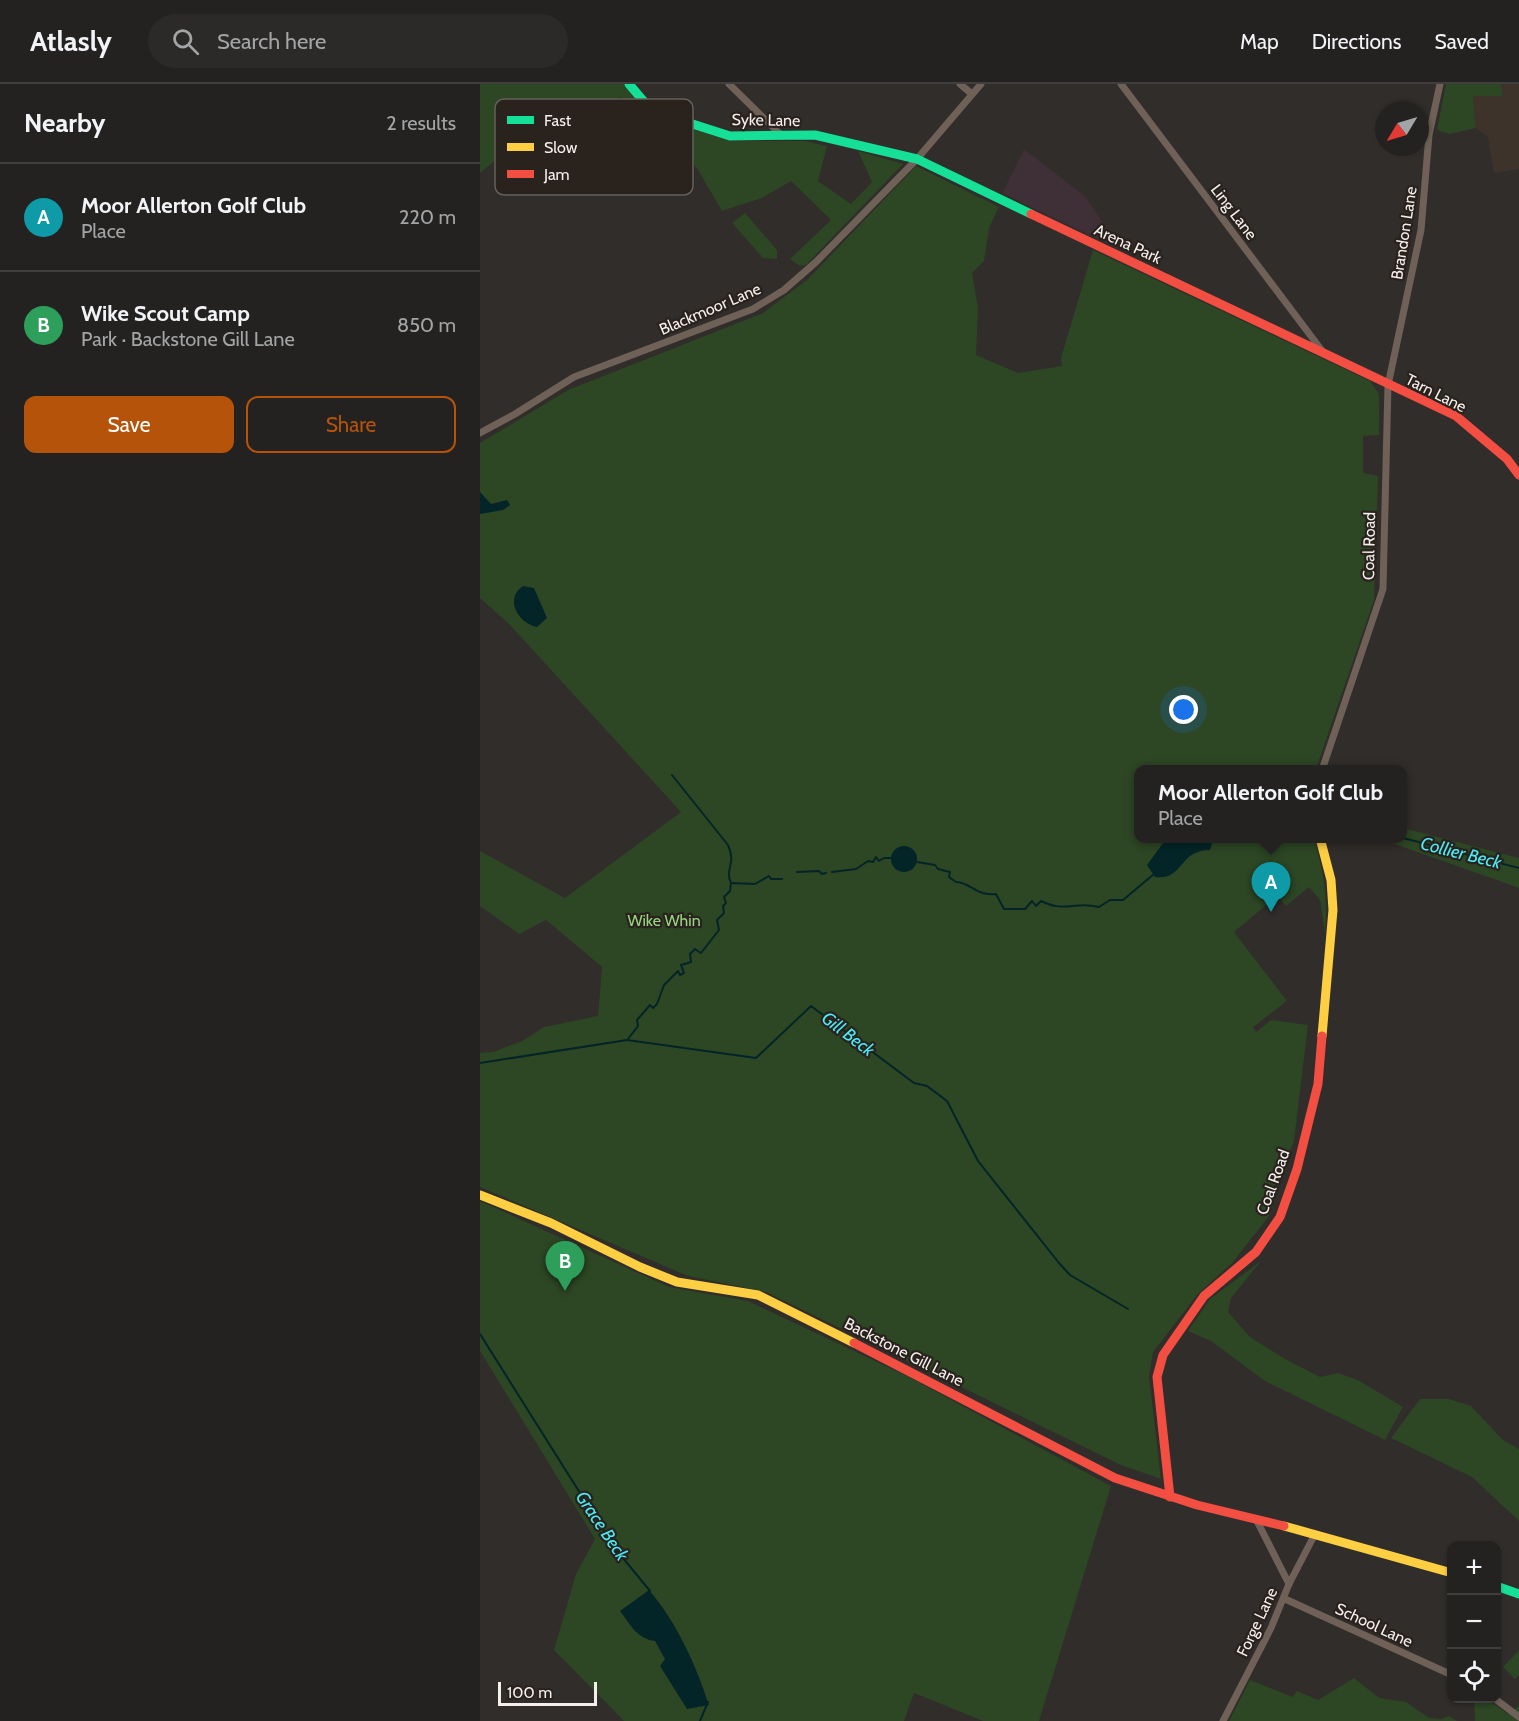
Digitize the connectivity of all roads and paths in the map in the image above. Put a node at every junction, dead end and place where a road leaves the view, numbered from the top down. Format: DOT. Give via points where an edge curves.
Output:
graph roads {
  1 [pos="629,84"];
  2 [pos="729,84"];
  3 [pos="960,84"];
  4 [pos="981,84"];
  5 [pos="1121,84"];
  6 [pos="1440,84"];
  7 [pos="972,94"];
  8 [pos="642,99"];
  9 [pos="693,124"];
  10 [pos="782,136"];
  11 [pos="917,159"];
  12 [pos="1326,356"];
  13 [pos="1388,385"];
  14 [pos="480,433"];
  15 [pos="1519,475"];
  16 [pos="1324,765"];
  17 [pos="1321,843"];
  18 [pos="480,1195"];
  19 [pos="1170,1497"];
  20 [pos="1256,1519"];
  21 [pos="1315,1534"];
  22 [pos="1447,1572"];
  23 [pos="1289,1584"];
  24 [pos="1501,1587"];
  25 [pos="1519,1594"];
  26 [pos="1285,1599"];
  27 [pos="1447,1673"];
  28 [pos="1501,1703"];
  29 [pos="1519,1717"];
  30 [pos="1223,1721"];
  1 -- 8 [label="street, Syke Lane"];
  2 -- 10 [label="street"];
  3 -- 7 [label="street"];
  4 -- 7 [label="street, Blackmoor Lane"];
  5 -- 12 [label="street, Ling Lane"];
  6 -- 13 [label="street, Brandon Lane" via="1430,135 1421,230"];
  7 -- 11 [label="street, Blackmoor Lane"];
  9 -- 10 [label="street, Syke Lane" via="730,136"];
  10 -- 11 [label="street, Syke Lane" via="815,135"];
  11 -- 12 [label="street, Arena Park"];
  11 -- 14 [label="street, Blackmoor Lane" via="810,268 769,300 574,377"];
  12 -- 13 [label="street, Tarn Lane"];
  13 -- 15 [label="street, Tarn Lane" via="1456,416 1507,459"];
  13 -- 16 [label="street, Coal Road" via="1383,588"];
  17 -- 19 [label="street, Coal Road" via="1331,880 1333,910 1317,1084 1297,1169 1280,1217 1256,1252 1204,1296 1163,1355 1157,1377"];
  18 -- 19 [label="street, Backstone Gill Lane" via="677,1282 758,1295 1107,1474"];
  19 -- 20 [label="street, Backstone Gill Lane"];
  20 -- 21 [label="street, Backstone Gill Lane"];
  20 -- 23 [label="street"];
  21 -- 22 [label="street, Backstone Gill Lane"];
  21 -- 23 [label="street, Forge Lane"];
  23 -- 26 [label="street, Forge Lane"];
  24 -- 25 [label="street"];
  26 -- 27 [label="street, School Lane"];
  26 -- 30 [label="street, Forge Lane"];
  28 -- 29 [label="street"];
}
